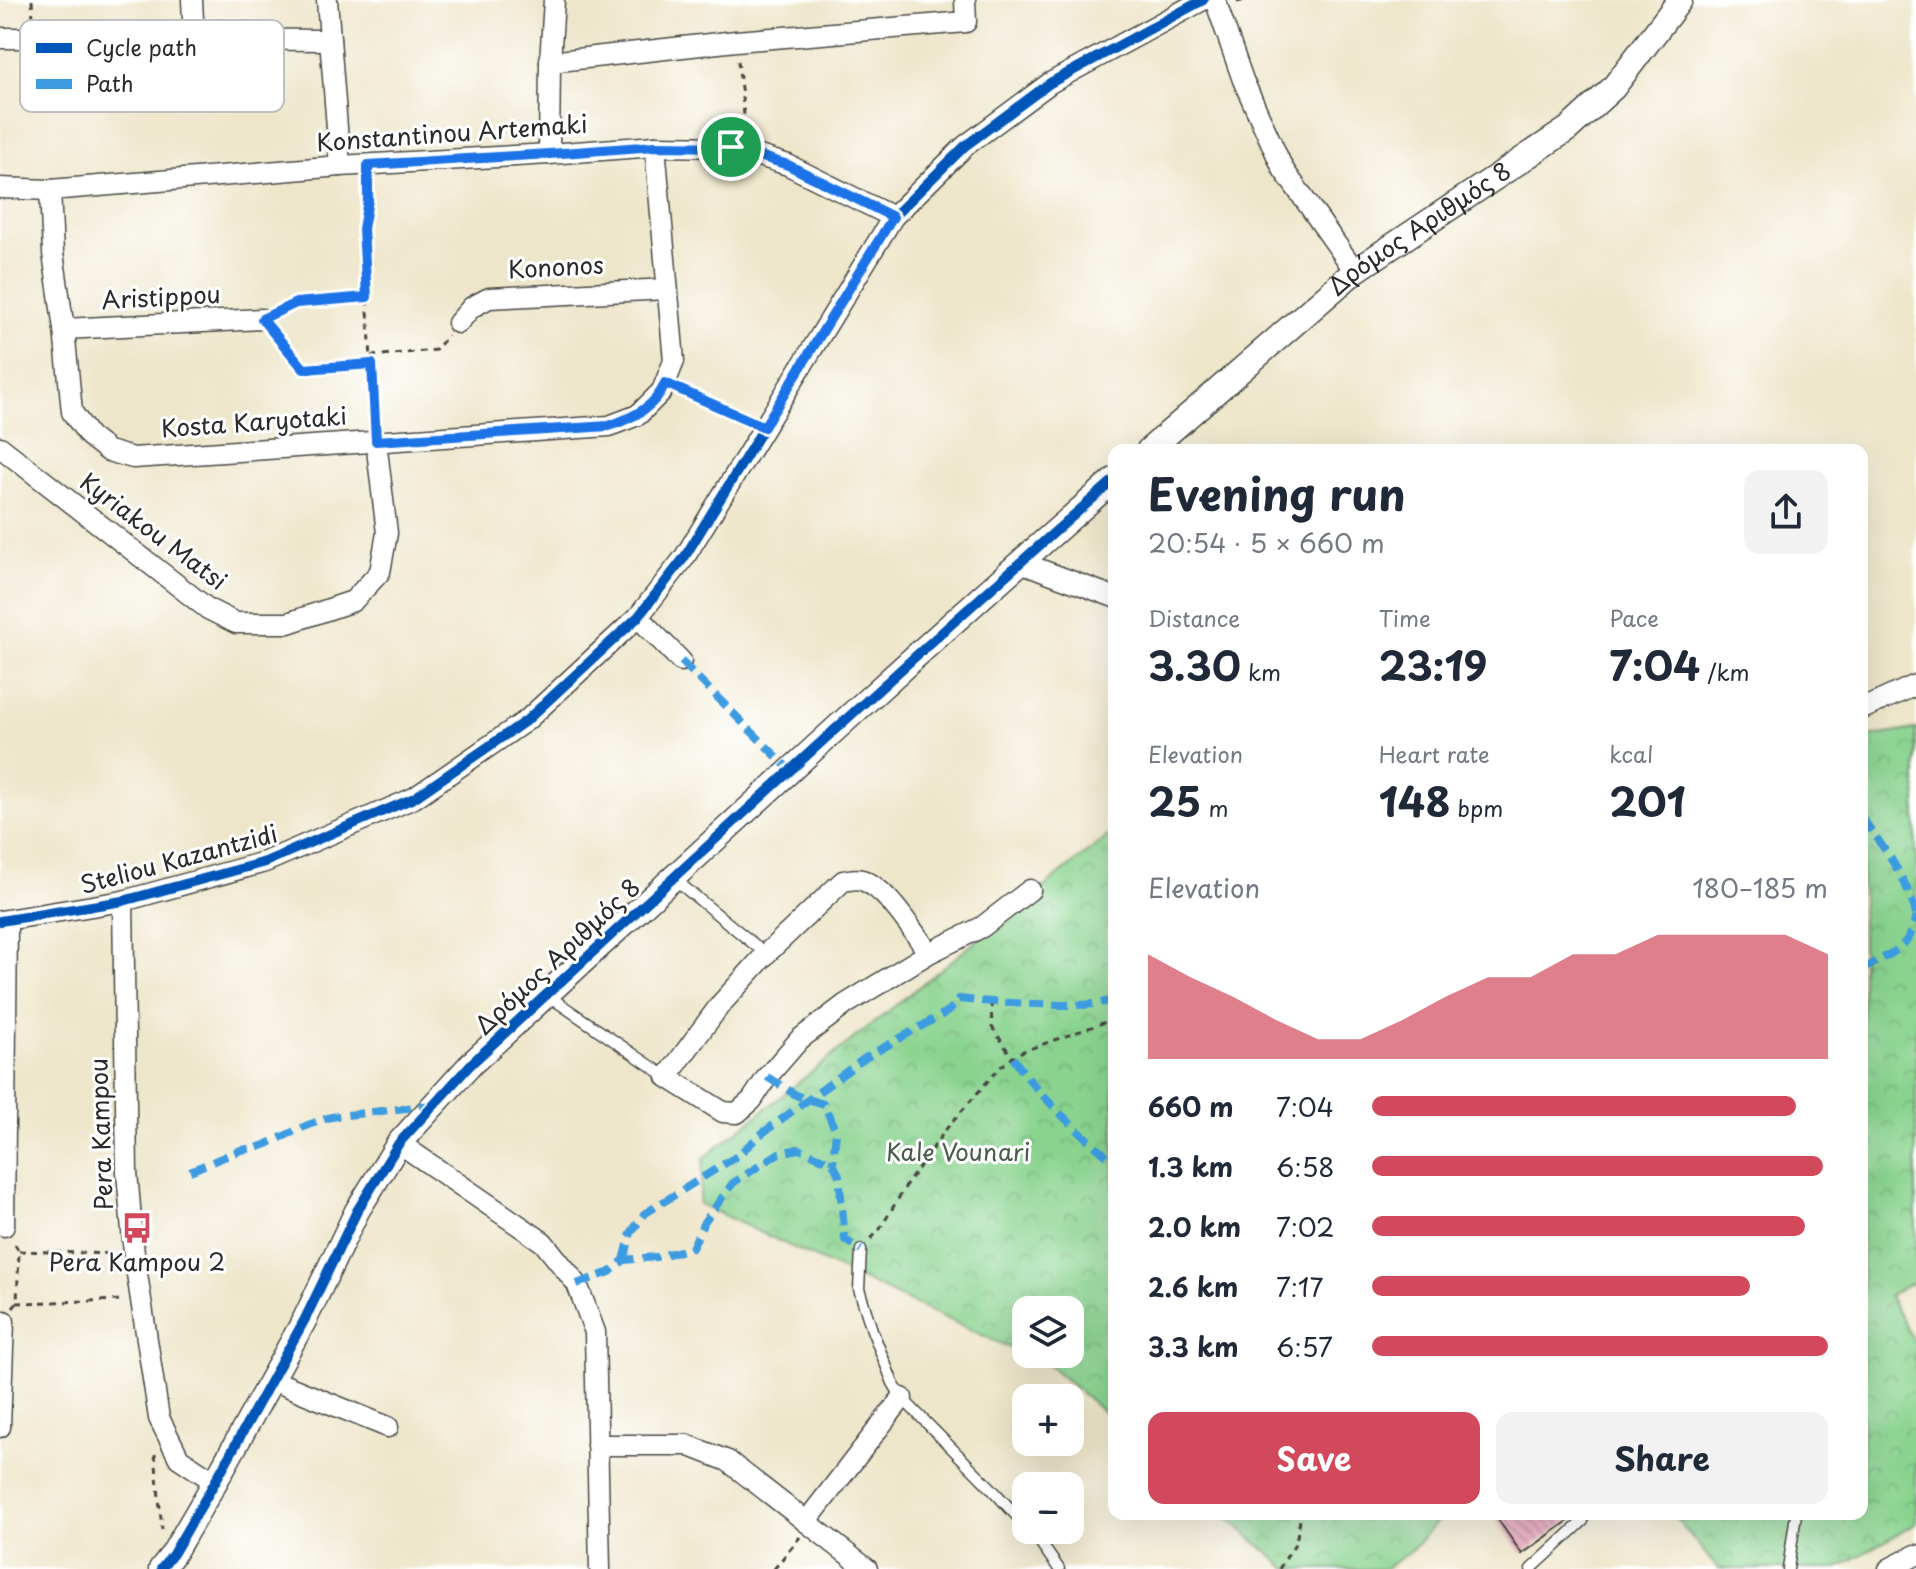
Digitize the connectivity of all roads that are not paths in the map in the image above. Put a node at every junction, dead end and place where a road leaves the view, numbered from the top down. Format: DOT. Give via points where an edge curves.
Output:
graph roads {
  1 [pos="192,0"];
  2 [pos="327,0"];
  3 [pos="554,0"];
  4 [pos="965,0"];
  5 [pos="1203,0"];
  6 [pos="1215,0"];
  7 [pos="1680,0"];
  8 [pos="193,20"];
  9 [pos="0,38"];
  10 [pos="20,38"];
  11 [pos="284,40"];
  12 [pos="330,40"];
  13 [pos="550,62"];
  14 [pos="655,146"];
  15 [pos="549,154"];
  16 [pos="340,166"];
  17 [pos="0,188"];
  18 [pos="50,190"];
  19 [pos="893,217"];
  20 [pos="1355,271"];
  21 [pos="667,289"];
  22 [pos="262,319"];
  23 [pos="458,323"];
  24 [pos="64,329"];
  25 [pos="376,441"];
  26 [pos="1156,444"];
  27 [pos="0,447"];
  28 [pos="1108,485"];
  29 [pos="1020,562"];
  30 [pos="1108,595"];
  31 [pos="638,617"];
  32 [pos="681,661"];
  33 [pos="1916,685"];
  34 [pos="1868,706"];
  35 [pos="674,879"];
  36 [pos="1030,890"];
  37 [pos="123,901"];
  38 [pos="4,921"];
  39 [pos="929,953"];
  40 [pos="766,954"];
  41 [pos="547,995"];
  42 [pos="667,1077"];
  43 [pos="399,1143"];
  44 [pos="4,1226"];
  45 [pos="861,1250"];
  46 [pos="4,1321"];
  47 [pos="272,1380"];
  48 [pos="902,1398"];
  49 [pos="0,1427"];
  50 [pos="388,1427"];
  51 [pos="597,1445"];
  52 [pos="215,1482"];
  53 [pos="1012,1511"];
  54 [pos="1795,1520"];
  55 [pos="1583,1521"];
  56 [pos="808,1523"];
  57 [pos="1040,1544"];
  58 [pos="1916,1555"];
  59 [pos="161,1569"];
  60 [pos="600,1569"];
  61 [pos="867,1569"];
  62 [pos="1059,1569"];
  63 [pos="1531,1569"];
  64 [pos="1788,1569"];
  65 [pos="1889,1569"];
  1 -- 8 [label="street"];
  2 -- 12 [label="street"];
  3 -- 13 [label="street"];
  4 -- 13 [label="street" via="966,22"];
  5 -- 19 [label="street, Steliou Kazantzidi" via="1050,83 965,146"];
  6 -- 20 [label="street" via="1283,169"];
  7 -- 20 [label="street, Δρόμος Αριθμός 8" via="1613,88 1568,129"];
  9 -- 10 [label="street"];
  11 -- 12 [label="street"];
  12 -- 16 [label="street"];
  13 -- 15 [label="street"];
  14 -- 15 [label="street, Konstantinou Artemaki"];
  14 -- 19 [label="street, Konstantinou Artemaki" via="748,152 788,165"];
  14 -- 21 [label="street, Kosta Karyotaki"];
  15 -- 16 [label="street, Konstantinou Artemaki"];
  16 -- 18 [label="street, Konstantinou Artemaki"];
  17 -- 18 [label="street, Konstantinou Artemaki"];
  18 -- 24 [label="street, Kosta Karyotaki"];
  19 -- 31 [label="street, Steliou Kazantzidi" via="684,558"];
  20 -- 26 [label="street, Δρόμος Αριθμός 8"];
  21 -- 23 [label="street, Kononos" via="489,298"];
  21 -- 25 [label="street, Kosta Karyotaki" via="674,361 662,391 638,415 609,426"];
  22 -- 24 [label="street, Aristippou"];
  24 -- 25 [label="street, Kosta Karyotaki" via="72,412 108,451 133,458"];
  25 -- 27 [label="street, Kyriakou Matsi" via="387,533 380,572 353,601 288,623 236,623 208,609"];
  28 -- 29 [label="street, Δρόμος Αριθμός 8"];
  29 -- 30 [label="street"];
  29 -- 35 [label="street, Δρόμος Αριθμός 8"];
  31 -- 32 [label="street"];
  31 -- 37 [label="street, Steliou Kazantzidi" via="527,720 414,798 265,862"];
  33 -- 34 [label="street"];
  35 -- 40 [label="lane"];
  35 -- 41 [label="street, Δρόμος Αριθμός 8"];
  36 -- 39 [label="street" via="982,927"];
  37 -- 38 [label="street, Steliou Kazantzidi"];
  37 -- 52 [label="street, Pera Kampou" via="127,1172 159,1418 179,1458"];
  38 -- 44 [label="street"];
  39 -- 40 [label="street" via="887,898 858,879 843,881"];
  39 -- 42 [label="street" via="800,1039 737,1113 723,1112"];
  40 -- 42 [label="street"];
  41 -- 42 [label="lane"];
  41 -- 43 [label="street, Δρόμος Αριθμός 8" via="472,1063"];
  43 -- 47 [label="street, Δρόμος Αριθμός 8" via="357,1211"];
  43 -- 51 [label="street" via="543,1242 577,1284 595,1332"];
  45 -- 48 [label="lane" via="859,1289"];
  46 -- 49 [label="street"];
  47 -- 50 [label="street"];
  47 -- 52 [label="street, Δρόμος Αριθμός 8"];
  48 -- 53 [label="lane"];
  48 -- 56 [label="street"];
  51 -- 56 [label="street" via="687,1445 728,1461"];
  51 -- 60 [label="street"];
  52 -- 59 [label="street, Δρόμος Αριθμός 8"];
  54 -- 64 [label="lane"];
  55 -- 63 [label="lane"];
  56 -- 61 [label="street"];
  57 -- 62 [label="lane"];
  58 -- 65 [label="street"];
}
